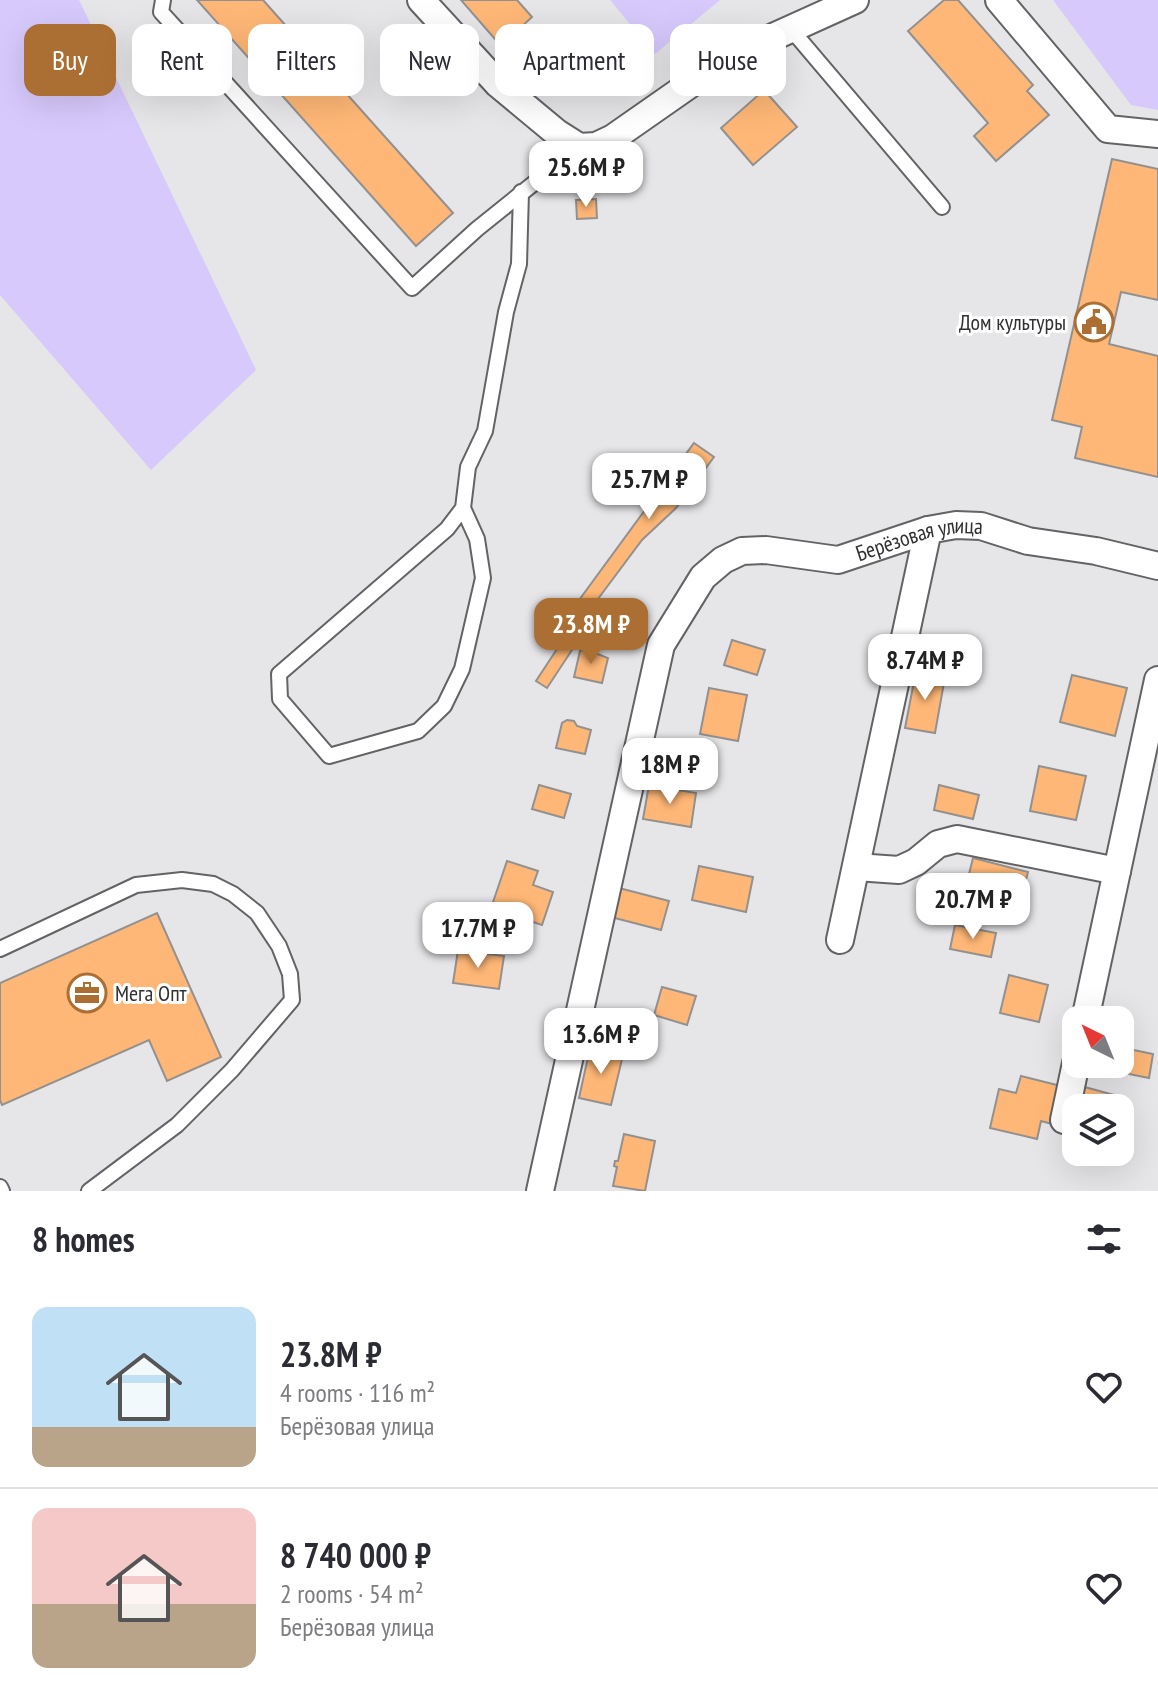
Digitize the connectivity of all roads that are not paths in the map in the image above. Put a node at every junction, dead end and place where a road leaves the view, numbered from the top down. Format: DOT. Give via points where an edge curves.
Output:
graph roads {
  1 [pos="163,0"];
  2 [pos="421,0"];
  3 [pos="855,0"];
  4 [pos="999,0"];
  5 [pos="790,28"];
  6 [pos="1158,134"];
  7 [pos="579,147"];
  8 [pos="521,192"];
  9 [pos="942,207"];
  10 [pos="463,508"];
  11 [pos="928,530"];
  12 [pos="1158,566"];
  13 [pos="1158,680"];
  14 [pos="856,867"];
  15 [pos="1117,871"];
  16 [pos="840,940"];
  17 [pos="0,949"];
  18 [pos="1088,1006"];
  19 [pos="89,1191"];
  20 [pos="540,1191"];
  1 -- 8 [label="lane" via="161,12 412,288"];
  2 -- 7 [label="street" via="498,84"];
  3 -- 5 [label="street"];
  4 -- 6 [label="street" via="1108,129"];
  5 -- 7 [label="street" via="729,57 613,138"];
  5 -- 9 [label="lane"];
  7 -- 8 [label="lane"];
  8 -- 10 [label="lane" via="519,264 485,431 468,467"];
  10 -- 10 [label="lane" via="447,529 279,674 280,699 329,756 418,731 444,706 462,669 483,578 477,539"];
  11 -- 12 [label="street, Берёзовая улица" via="981,526 1028,541"];
  11 -- 14 [label="street"];
  11 -- 20 [label="street, Берёзовая улица" via="838,560 742,551 703,577 676,618 661,645"];
  13 -- 15 [label="street"];
  14 -- 15 [label="street" via="899,870 938,844 957,839"];
  14 -- 16 [label="street"];
  15 -- 18 [label="street"];
  17 -- 19 [label="lane" via="136,885 182,880 213,884 257,913 290,974 292,1000 232,1070 177,1125"];
}
